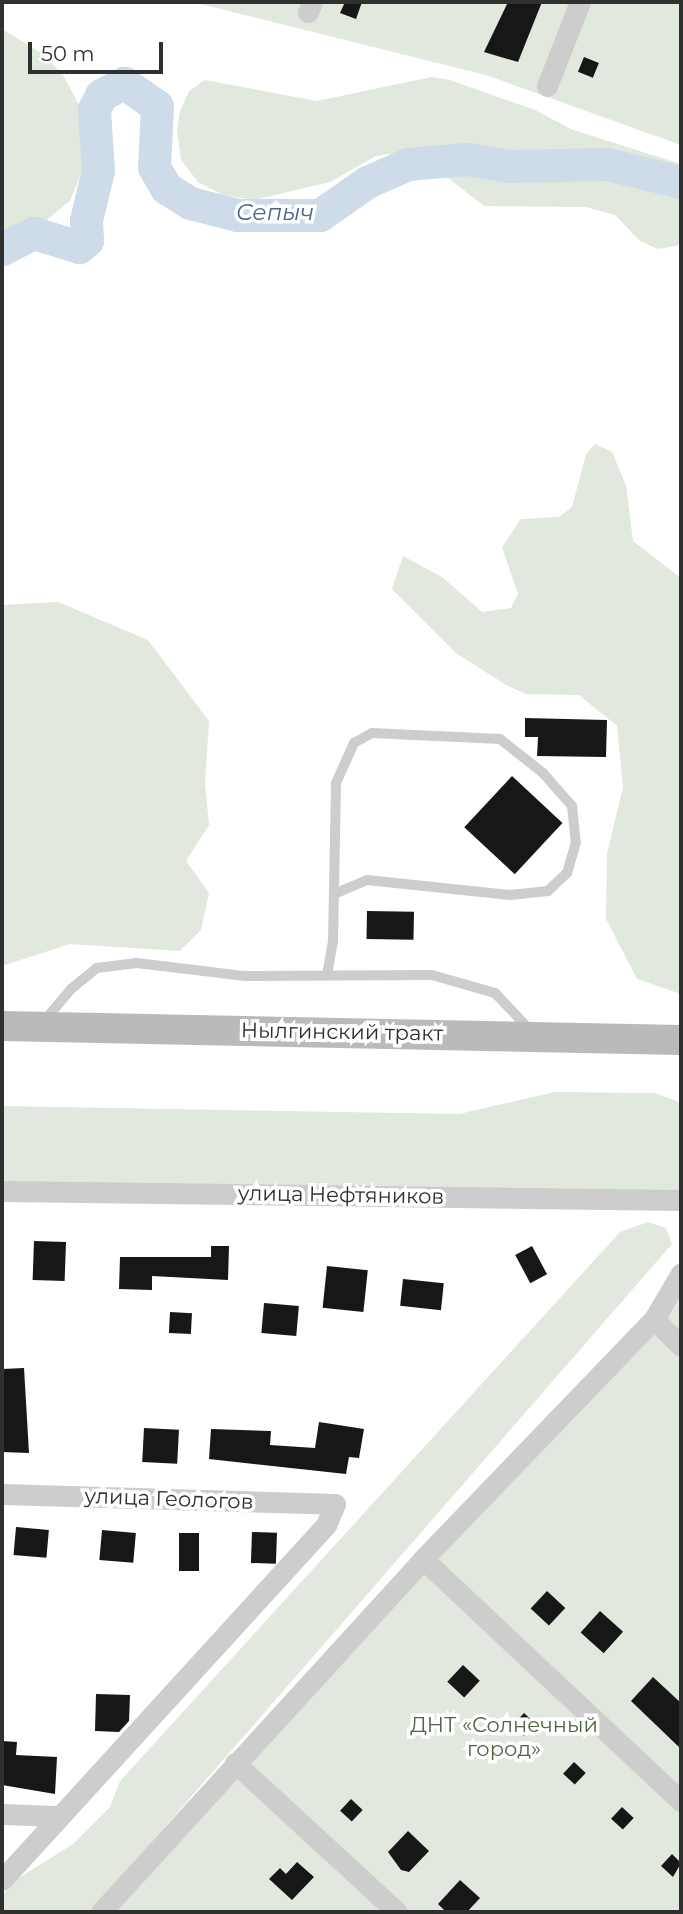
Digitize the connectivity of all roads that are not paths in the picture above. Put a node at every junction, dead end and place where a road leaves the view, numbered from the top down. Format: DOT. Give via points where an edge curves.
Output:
graph roads {
  1 [pos="580,2"];
  2 [pos="547,86"];
  3 [pos="334,894"];
  4 [pos="327,975"];
  5 [pos="2,1026"];
  6 [pos="39,1027"];
  7 [pos="535,1035"];
  8 [pos="681,1040"];
  9 [pos="2,1191"];
  10 [pos="681,1200"];
  11 [pos="681,1273"];
  12 [pos="653,1319"];
  13 [pos="681,1346"];
  14 [pos="2,1494"];
  15 [pos="423,1559"];
  16 [pos="235,1763"];
  17 [pos="681,1801"];
  18 [pos="2,1814"];
  19 [pos="57,1816"];
  20 [pos="2,1880"];
  21 [pos="100,1912"];
  22 [pos="397,1912"];
  1 -- 2 [label="street"];
  3 -- 3 [label="lane" via="336,783 354,743 372,733 500,739 543,773 572,806 576,842 567,873 548,891 510,895 367,880"];
  3 -- 4 [label="lane"];
  4 -- 6 [label="lane" via="245,976 138,963 97,968 71,989"];
  4 -- 7 [label="lane" via="432,975 466,981 495,993"];
  5 -- 6 [label="main road, Нылгинский тракт"];
  6 -- 7 [label="main road, Нылгинский тракт"];
  7 -- 8 [label="main road, Нылгинский тракт"];
  9 -- 10 [label="street, улица Нефтяников"];
  11 -- 12 [label="street"];
  12 -- 13 [label="street"];
  12 -- 15 [label="street"];
  14 -- 19 [label="street, улица Геологов" via="335,1504 326,1525"];
  15 -- 16 [label="street"];
  15 -- 17 [label="street"];
  16 -- 21 [label="street"];
  16 -- 22 [label="street"];
  18 -- 19 [label="street"];
  19 -- 20 [label="street"];
}
